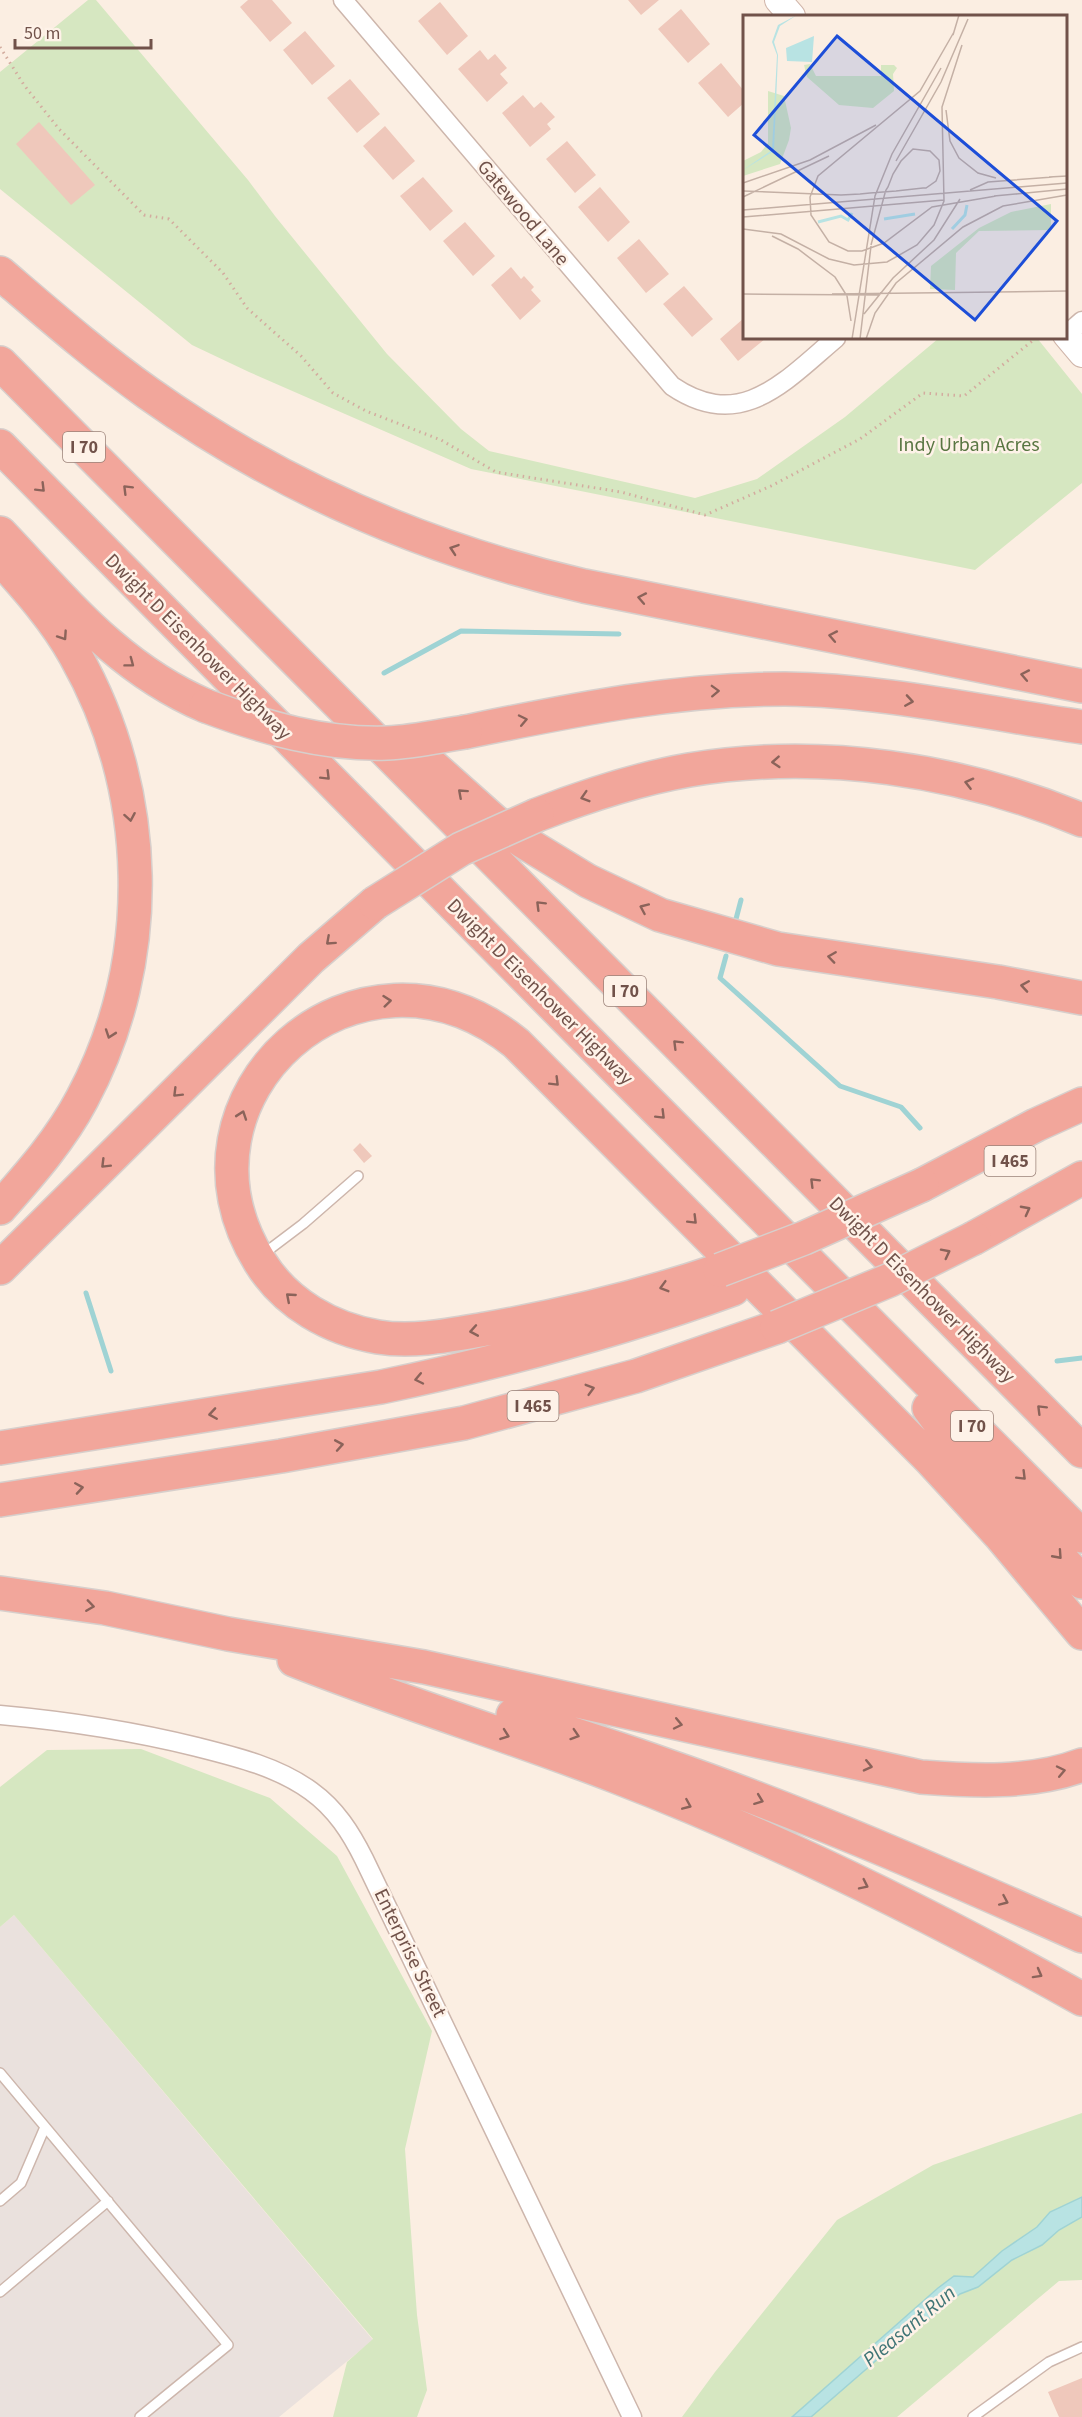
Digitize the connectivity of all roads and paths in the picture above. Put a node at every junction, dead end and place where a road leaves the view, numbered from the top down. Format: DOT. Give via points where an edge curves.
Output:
graph roads {
  1 [pos="343,0"];
  2 [pos="778,0"];
  3 [pos="791,15"];
  4 [pos="0,47"];
  5 [pos="0,273"];
  6 [pos="1082,321"];
  7 [pos="1067,334"];
  8 [pos="1067,336"];
  9 [pos="835,339"];
  10 [pos="1035,339"];
  11 [pos="1082,354"];
  12 [pos="0,363"];
  13 [pos="0,446"];
  14 [pos="169,530"];
  15 [pos="0,532"];
  16 [pos="0,558"];
  17 [pos="1082,686"];
  18 [pos="1082,728"];
  19 [pos="1082,820"];
  20 [pos="1082,998"];
  21 [pos="1082,1104"];
  22 [pos="1082,1118"];
  23 [pos="358,1176"];
  24 [pos="1082,1178"];
  25 [pos="929,1192"];
  26 [pos="0,1208"];
  27 [pos="257,1258"];
  28 [pos="0,1268"];
  29 [pos="729,1278"];
  30 [pos="862,1316"];
  31 [pos="0,1448"];
  32 [pos="1082,1451"];
  33 [pos="0,1500"];
  34 [pos="1082,1536"];
  35 [pos="1082,1582"];
  36 [pos="0,1593"];
  37 [pos="1082,1633"];
  38 [pos="228,1634"];
  39 [pos="345,1655"];
  40 [pos="0,1714"];
  41 [pos="1082,1765"];
  42 [pos="1082,1936"];
  43 [pos="1082,1999"];
  44 [pos="0,2073"];
  45 [pos="45,2127"];
  46 [pos="0,2201"];
  47 [pos="108,2201"];
  48 [pos="0,2292"];
  49 [pos="1082,2347"];
  50 [pos="140,2417"];
  51 [pos="632,2417"];
  52 [pos="974,2417"];
  1 -- 9 [label="street, Gatewood Lane" via="665,381 702,401 744,403 768,394"];
  2 -- 3 [label="main road"];
  4 -- 10 [label="path" via="58,129 144,215 169,219 223,273 247,308 301,356 333,393 366,411 441,440 496,472 621,492 705,515 860,440 923,393 964,396"];
  17 -- 5 [label="highway, one-way" via="584,586 507,567 410,534 315,493 197,426 101,358"];
  6 -- 7 [label="street"];
  8 -- 11 [label="main road"];
  14 -- 12 [label="highway, Dwight D Eisenhower Highway / I 70, one-way"];
  13 -- 30 [label="highway, Dwight D Eisenhower Highway / I 70, one-way"];
  20 -- 14 [label="highway, one-way" via="778,949 660,915 588,881 494,821 280,625"];
  32 -- 14 [label="highway, Dwight D Eisenhower Highway / I 70, one-way"];
  15 -- 18 [label="highway, one-way, bridge" via="82,619 123,657 162,685 207,706 288,733 338,741 396,742 671,694 786,689 897,699"];
  16 -- 26 [label="highway, one-way" via="74,653 108,724 123,777 137,889 127,978 96,1071 65,1127"];
  19 -- 28 [label="highway, one-way, bridge" via="1002,792 916,771 792,761 689,770 624,786 537,815 461,849 375,903 310,958"];
  21 -- 25 [label="highway"];
  22 -- 25 [label="highway, I 465" via="1021,1155"];
  23 -- 27 [label="lane"];
  33 -- 24 [label="highway, I 465, one-way, bridge" via="464,1423 636,1376 777,1327 877,1286"];
  25 -- 29 [label="highway, I 465" via="854,1238"];
  29 -- 27 [label="highway, one-way" via="544,1318 399,1339 362,1334 316,1316 290,1297"];
  27 -- 37 [label="highway, one-way" via="237,1216 232,1172 241,1115 251,1091 270,1064 314,1024 363,1004 422,1000 464,1011 495,1026 516,1043 902,1430 999,1534"];
  29 -- 31 [label="highway, I 465, one-way" via="579,1339 429,1377"];
  30 -- 34 [label="highway, Dwight D Eisenhower Highway / I 70, one-way"];
  30 -- 35 [label="highway, one-way" via="948,1434"];
  36 -- 38 [label="highway, one-way" via="105,1608"];
  38 -- 39 [label="highway"];
  38 -- 43 [label="highway, one-way" via="690,1806 943,1923"];
  39 -- 41 [label="highway, one-way" via="424,1667 921,1777 1004,1779"];
  39 -- 42 [label="highway, one-way" via="419,1685 666,1765 759,1800 951,1877"];
  40 -- 51 [label="street, Enterprise Street" via="131,1732 236,1758 284,1774 312,1792 342,1820"];
  44 -- 45 [label="lane"];
  45 -- 46 [label="lane" via="21,2183"];
  45 -- 47 [label="lane"];
  47 -- 48 [label="lane"];
  47 -- 50 [label="lane" via="228,2345"];
  49 -- 52 [label="lane" via="1049,2362"];
}
